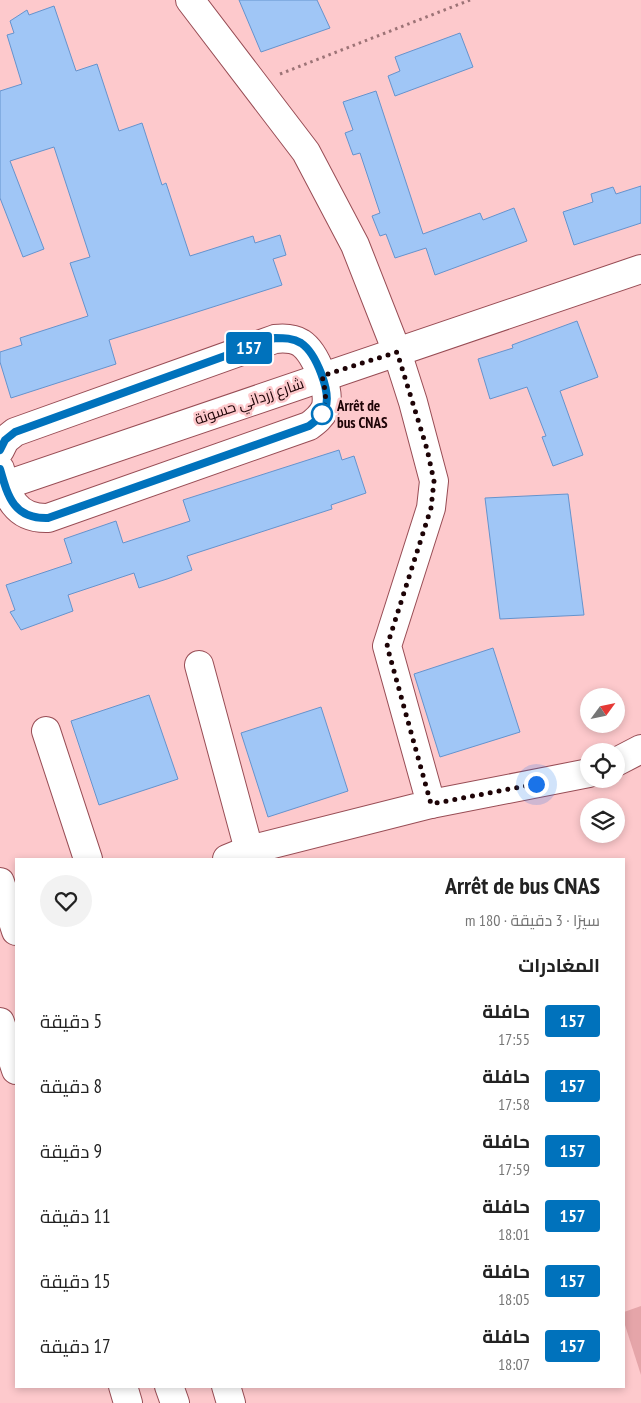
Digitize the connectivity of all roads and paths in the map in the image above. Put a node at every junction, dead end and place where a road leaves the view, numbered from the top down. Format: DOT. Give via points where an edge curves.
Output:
graph roads {
  1 [pos="190,0"];
  2 [pos="470,0"];
  3 [pos="253,84"];
  4 [pos="641,269"];
  5 [pos="397,352"];
  6 [pos="322,376"];
  7 [pos="0,450"];
  8 [pos="2,480"];
  9 [pos="199,665"];
  10 [pos="46,731"];
  11 [pos="641,749"];
  12 [pos="625,757"];
  13 [pos="580,776"];
  14 [pos="431,804"];
  15 [pos="238,854"];
  16 [pos="88,858"];
  17 [pos="0,882"];
  18 [pos="15,927"];
  19 [pos="0,1022"];
  20 [pos="15,1067"];
  21 [pos="123,1388"];
  22 [pos="170,1388"];
  23 [pos="227,1388"];
  24 [pos="128,1403"];
  25 [pos="175,1403"];
  26 [pos="231,1403"];
  1 -- 3 [label="main road"];
  2 -- 3 [label="path"];
  3 -- 5 [label="main road" via="306,152 355,245"];
  4 -- 5 [label="main road, شارع زرداني حسونة"];
  5 -- 6 [label="main road, شارع زرداني حسونة"];
  5 -- 14 [label="main road" via="434,481 431,508 387,646"];
  6 -- 7 [label="main road" via="309,350 300,342 275,338 15,432 5,440"];
  6 -- 8 [label="main road, شارع زرداني حسونة"];
  6 -- 8 [label="main road" via="326,408 320,418 309,426 48,518 25,515 16,507"];
  9 -- 15 [label="main road"];
  10 -- 16 [label="main road"];
  11 -- 12 [label="main road"];
  13 -- 14 [label="main road"];
  14 -- 15 [label="main road"];
  17 -- 18 [label="main road"];
  19 -- 20 [label="main road"];
  21 -- 24 [label="main road"];
  22 -- 25 [label="main road"];
  23 -- 26 [label="main road"];
}
